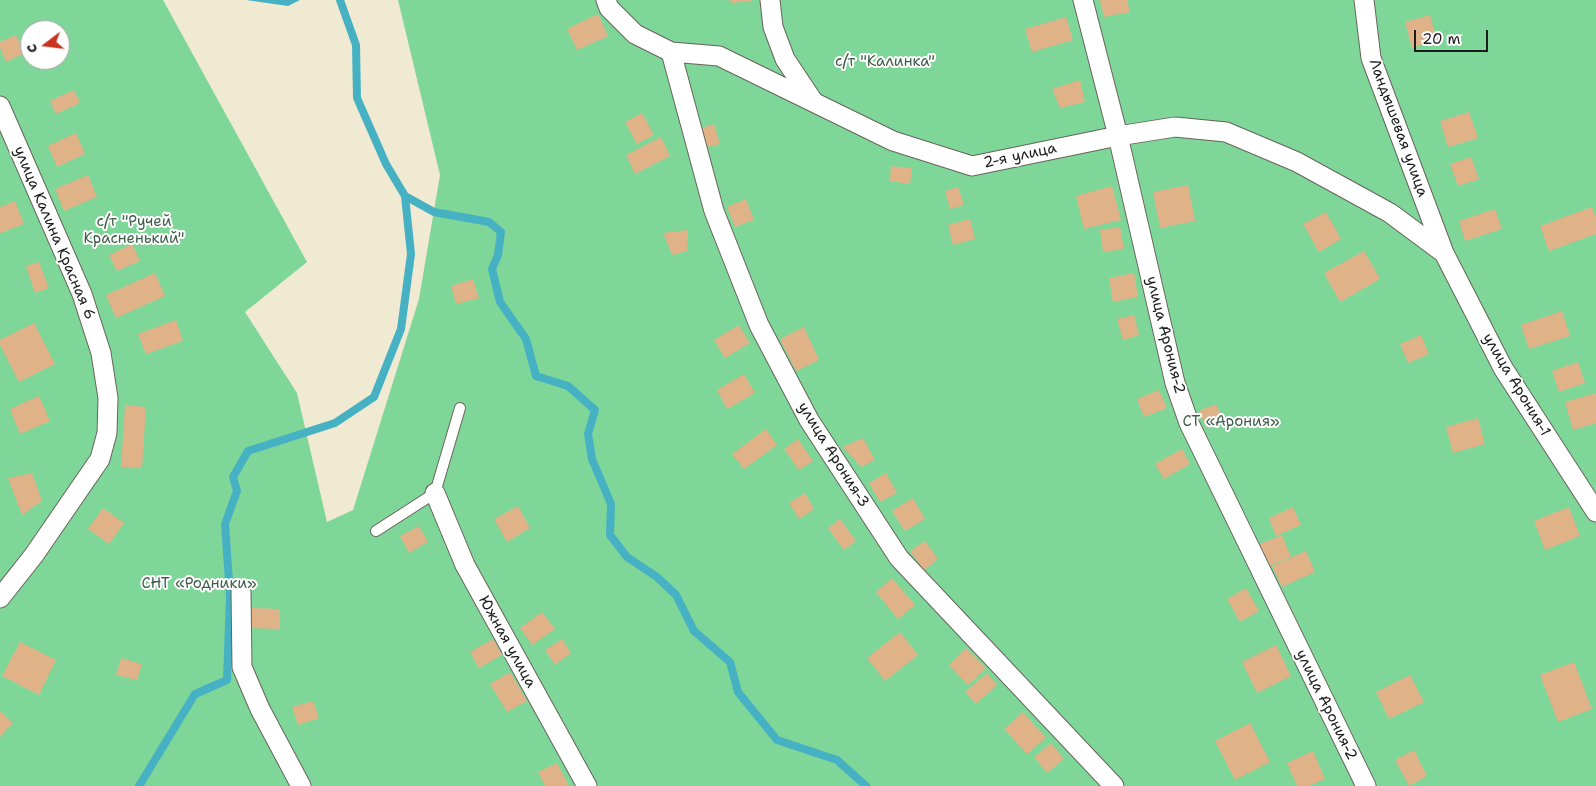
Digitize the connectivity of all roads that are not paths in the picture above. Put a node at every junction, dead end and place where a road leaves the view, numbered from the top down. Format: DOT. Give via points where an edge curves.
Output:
graph roads {
  1 [pos="606,0"];
  2 [pos="770,0"];
  3 [pos="1083,0"];
  4 [pos="1364,0"];
  5 [pos="671,52"];
  6 [pos="815,104"];
  7 [pos="0,106"];
  8 [pos="1118,136"];
  9 [pos="1444,253"];
  10 [pos="460,408"];
  11 [pos="435,493"];
  12 [pos="1596,512"];
  13 [pos="376,531"];
  14 [pos="241,591"];
  15 [pos="0,598"];
  16 [pos="301,786"];
  17 [pos="587,786"];
  18 [pos="1114,786"];
  19 [pos="1366,786"];
  1 -- 5 [label="street, 2-я улица" via="635,34"];
  2 -- 6 [label="street" via="773,27 785,60"];
  3 -- 8 [label="street, улица Арония-2"];
  4 -- 9 [label="street, Ландышевая улица" via="1371,58"];
  5 -- 6 [label="street, 2-я улица" via="719,56"];
  5 -- 18 [label="street, улица Арония-3" via="714,211 759,325 809,420 900,558"];
  6 -- 8 [label="street, 2-я улица" via="892,141 972,166"];
  7 -- 15 [label="street, улица Калина Красная 6" via="82,294 101,353 108,398 107,433 100,459"];
  8 -- 9 [label="street, 2-я улица" via="1175,127 1226,132 1297,162 1390,213"];
  8 -- 19 [label="street, улица Арония-2" via="1175,384 1189,423"];
  9 -- 12 [label="street, улица Арония-1" via="1503,368"];
  10 -- 11 [label="lane"];
  11 -- 13 [label="lane"];
  11 -- 17 [label="street, Южная улица" via="464,566"];
  14 -- 16 [label="street" via="242,666 260,709"];
}
